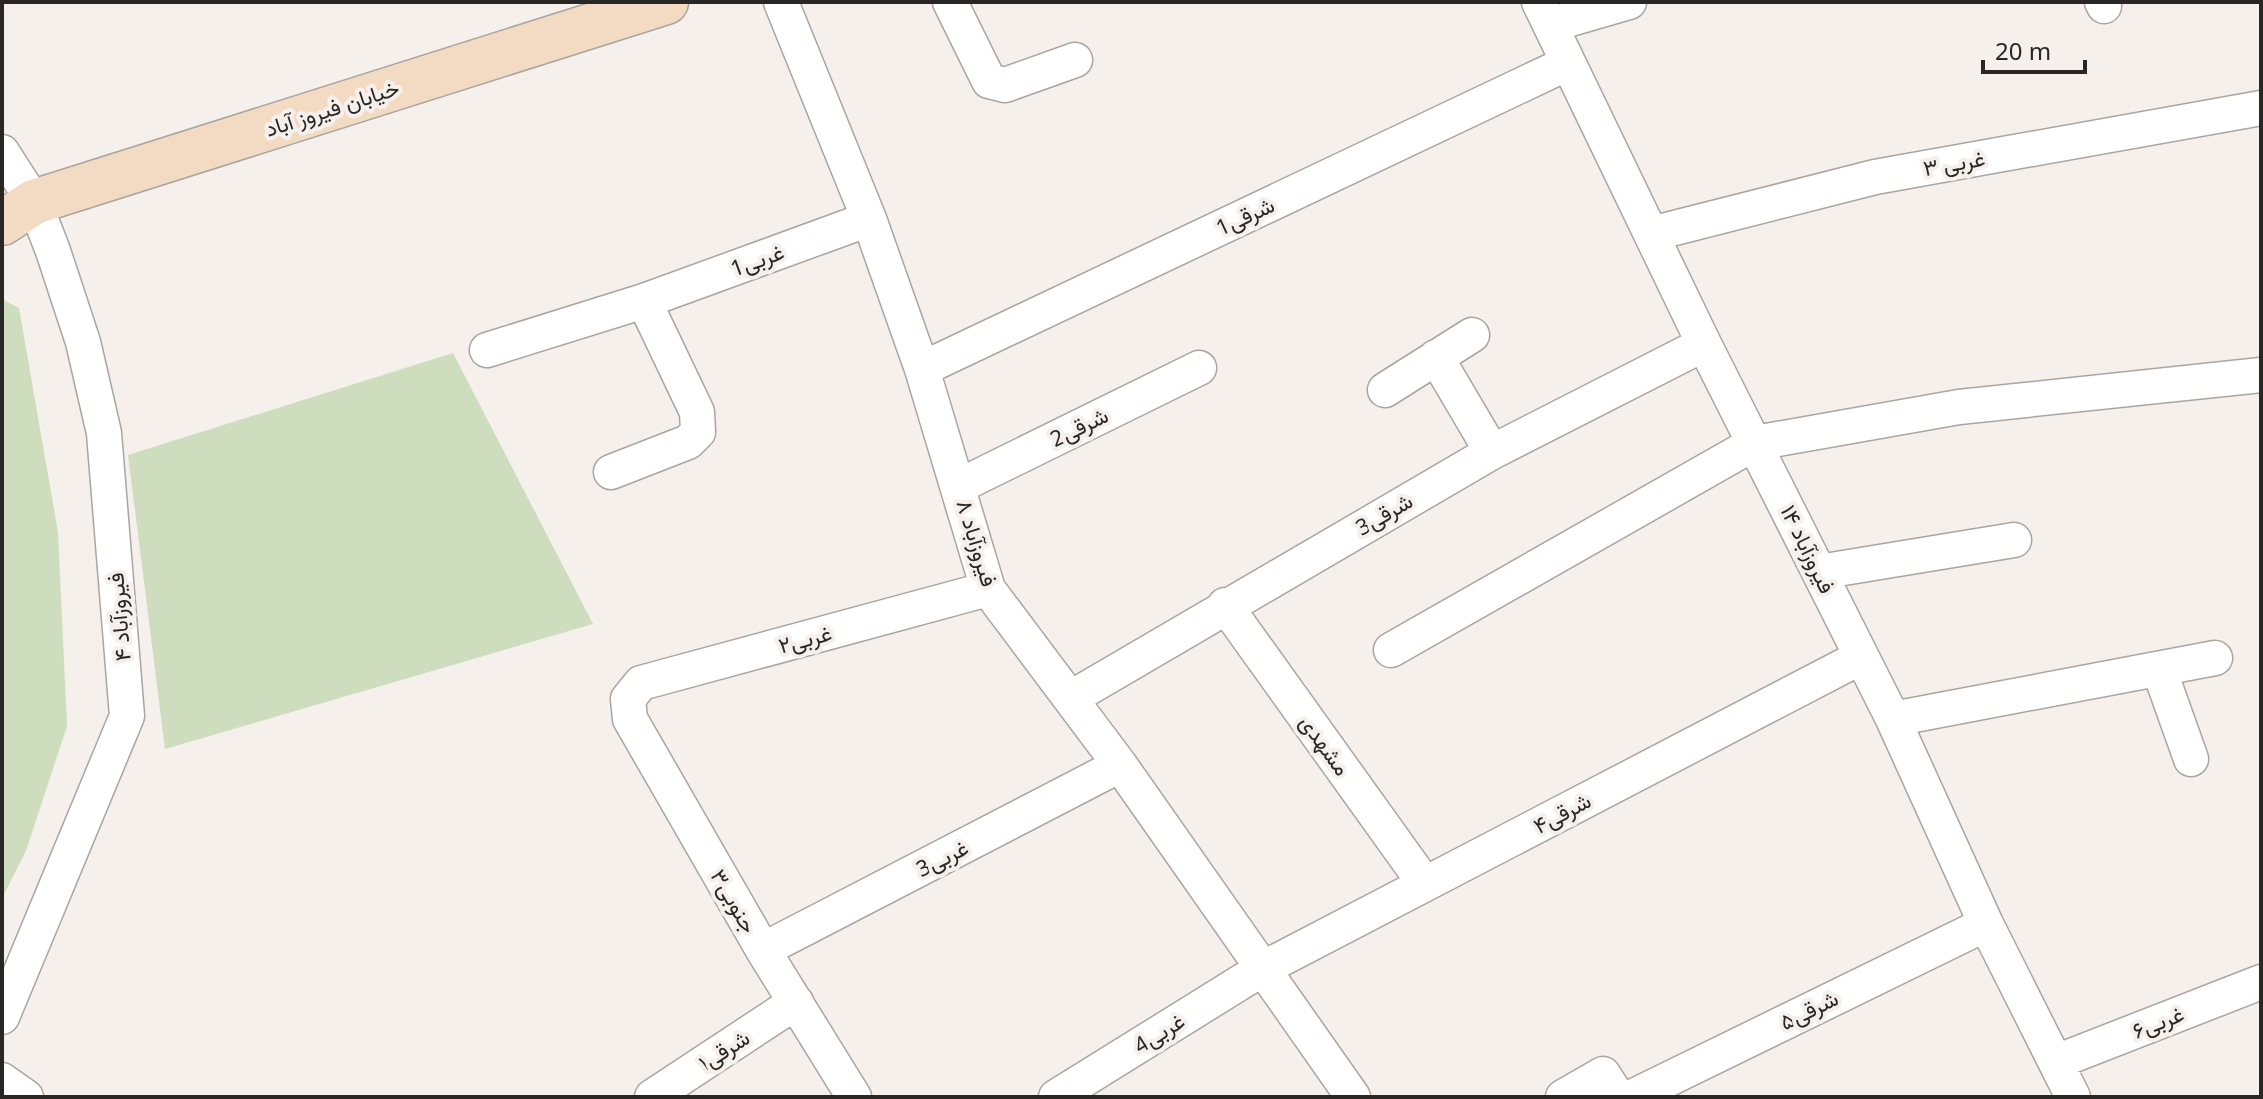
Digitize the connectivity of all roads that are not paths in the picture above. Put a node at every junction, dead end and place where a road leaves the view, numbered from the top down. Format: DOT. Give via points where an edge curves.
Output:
graph roads {
  1 [pos="666,2"];
  2 [pos="781,2"];
  3 [pos="950,2"];
  4 [pos="1629,2"];
  5 [pos="1544,13"];
  6 [pos="1075,60"];
  7 [pos="1568,63"];
  8 [pos="2261,108"];
  9 [pos="2,152"];
  10 [pos="18,213"];
  11 [pos="869,219"];
  12 [pos="1651,234"];
  13 [pos="644,301"];
  14 [pos="1472,335"];
  15 [pos="1704,344"];
  16 [pos="487,350"];
  17 [pos="1436,357"];
  18 [pos="1199,368"];
  19 [pos="922,369"];
  20 [pos="2261,375"];
  21 [pos="1385,390"];
  22 [pos="1755,443"];
  23 [pos="1492,452"];
  24 [pos="611,472"];
  25 [pos="959,486"];
  26 [pos="2014,540"];
  27 [pos="1819,572"];
  28 [pos="988,589"];
  29 [pos="1225,605"];
  30 [pos="1391,650"];
  31 [pos="1861,657"];
  32 [pos="2215,658"];
  33 [pos="2159,669"];
  34 [pos="1071,698"];
  35 [pos="628,699"];
  36 [pos="1893,719"];
  37 [pos="2191,759"];
  38 [pos="1120,765"];
  39 [pos="1425,884"];
  40 [pos="1986,924"];
  41 [pos="763,950"];
  42 [pos="1262,969"];
  43 [pos="2261,982"];
  44 [pos="796,1002"];
  45 [pos="2,1017"];
  46 [pos="2056,1062"];
  47 [pos="2,1080"];
  48 [pos="26,1097"];
  49 [pos="652,1097"];
  50 [pos="854,1097"];
  51 [pos="1056,1097"];
  52 [pos="1353,1097"];
  53 [pos="1563,1097"];
  54 [pos="1618,1097"];
  55 [pos="1632,1097"];
  56 [pos="2073,1097"];
  1 -- 10 [label="main road, خیابان فیروز آباد"];
  2 -- 11 [label="street, فیروزآباد ۸"];
  3 -- 6 [label="street" via="989,81 1005,85"];
  4 -- 5 [label="street"];
  5 -- 7 [label="street, فیروزآباد ۱۴"];
  7 -- 12 [label="street, فیروزآباد ۱۴"];
  7 -- 19 [label="street, شرقی1"];
  8 -- 12 [label="street, غربی ۳" via="1875,177"];
  9 -- 10 [label="street, فیروزآباد ۴"];
  10 -- 45 [label="street, فیروزآباد ۴" via="83,342 104,433 127,716"];
  11 -- 13 [label="street, غربی1"];
  11 -- 19 [label="street, فیروزآباد ۸"];
  12 -- 15 [label="street, فیروزآباد ۱۴"];
  13 -- 16 [label="street, غربی1"];
  13 -- 24 [label="street" via="697,412 698,432 688,442"];
  14 -- 17 [label="street"];
  15 -- 22 [label="street, فیروزآباد ۱۴"];
  15 -- 23 [label="street, شرقی3"];
  17 -- 21 [label="street"];
  17 -- 23 [label="street"];
  18 -- 25 [label="street, شرقی2"];
  19 -- 25 [label="street, فیروزآباد ۸"];
  20 -- 22 [label="street" via="1959,407"];
  22 -- 27 [label="street, فیروزآباد ۱۴"];
  22 -- 30 [label="street"];
  23 -- 29 [label="street, شرقی3"];
  25 -- 28 [label="street, فیروزآباد ۸"];
  26 -- 27 [label="street"];
  27 -- 31 [label="street, فیروزآباد ۱۴"];
  28 -- 34 [label="street, فیروزآباد ۸"];
  28 -- 35 [label="street, غربی۲" via="641,683"];
  29 -- 34 [label="street, شرقی3"];
  29 -- 39 [label="street, مشهدی"];
  31 -- 36 [label="street, فیروزآباد ۱۴"];
  31 -- 39 [label="street, شرقی۴"];
  32 -- 33 [label="street"];
  33 -- 36 [label="street"];
  33 -- 37 [label="street"];
  34 -- 38 [label="street, فیروزآباد ۸"];
  35 -- 41 [label="street, جنوبی۳" via="630,719"];
  36 -- 40 [label="street, فیروزآباد ۱۴"];
  38 -- 41 [label="street, غربی3"];
  38 -- 42 [label="street, فیروزآباد ۸"];
  39 -- 42 [label="street, شرقی۴"];
  40 -- 46 [label="street, فیروزآباد ۱۴"];
  40 -- 55 [label="street, شرقی۵"];
  41 -- 44 [label="street, جنوبی۳"];
  42 -- 51 [label="street, غربی4"];
  42 -- 52 [label="street, فیروزآباد ۸"];
  43 -- 46 [label="street, غربی۶"];
  44 -- 49 [label="street, شرقی۱"];
  44 -- 50 [label="street, جنوبی۳"];
  46 -- 56 [label="street, فیروزآباد ۱۴"];
  47 -- 48 [label="street"];
  53 -- 54 [label="street" via="1603,1074"];
}
